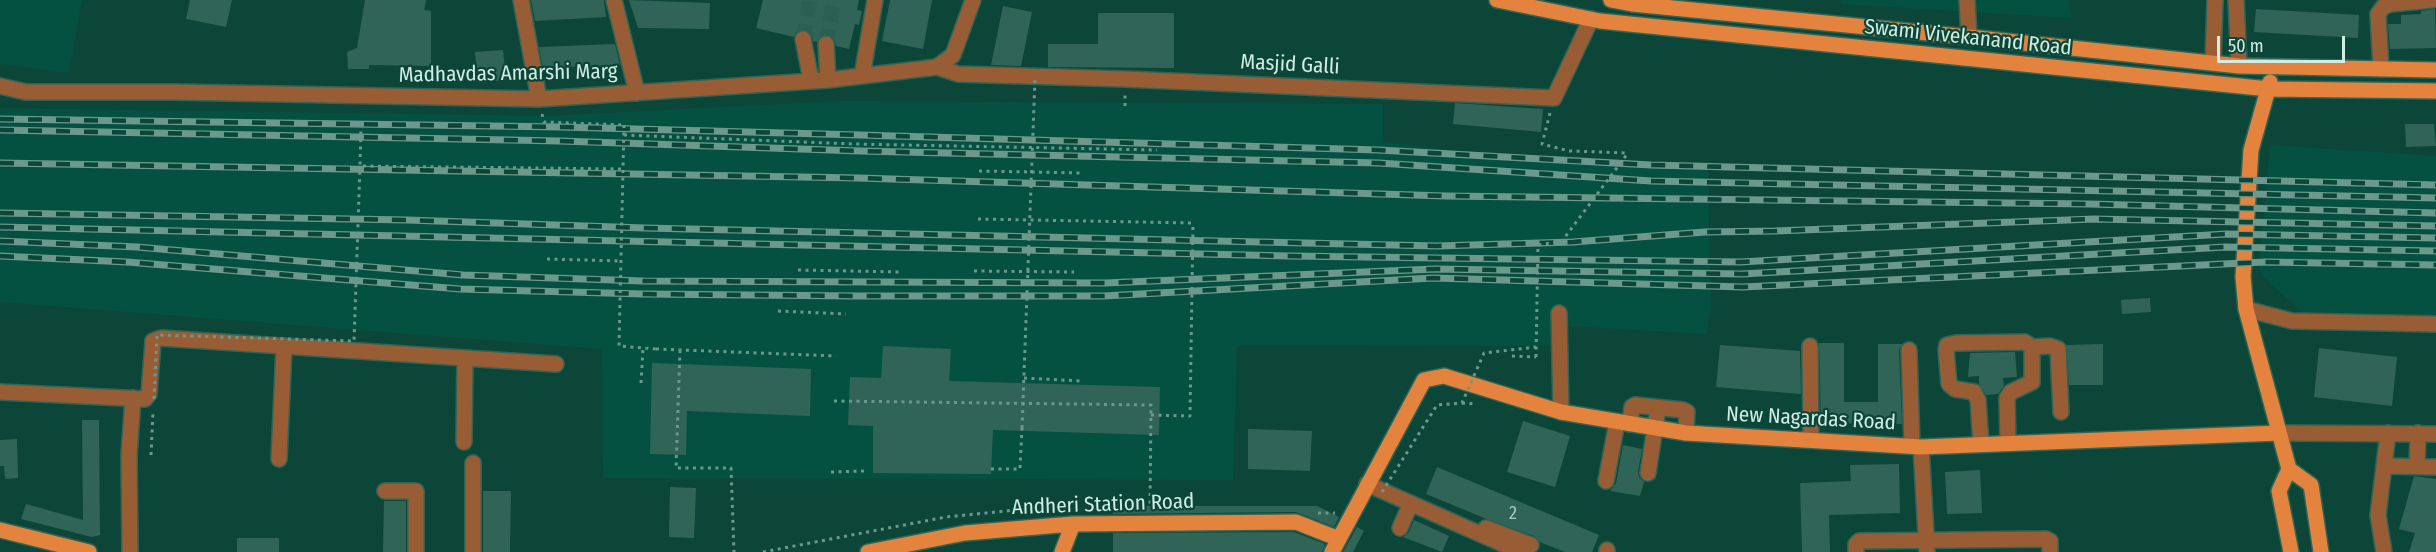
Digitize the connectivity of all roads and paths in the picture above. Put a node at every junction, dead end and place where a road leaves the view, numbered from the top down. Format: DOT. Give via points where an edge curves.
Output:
graph roads {
  1 [pos="520,0"];
  2 [pos="614,0"];
  3 [pos="875,0"];
  4 [pos="973,0"];
  5 [pos="1497,0"];
  6 [pos="1611,0"];
  7 [pos="1967,0"];
  8 [pos="2215,0"];
  9 [pos="2236,0"];
  10 [pos="2432,0"];
  11 [pos="1673,4"];
  12 [pos="1591,19"];
  13 [pos="1970,36"];
  14 [pos="803,39"];
  15 [pos="826,44"];
  16 [pos="2213,63"];
  17 [pos="2239,66"];
  18 [pos="937,67"];
  19 [pos="2272,67"];
  20 [pos="2381,69"];
  21 [pos="2436,70"];
  22 [pos="862,76"];
  23 [pos="1035,78"];
  24 [pos="811,80"];
  25 [pos="828,80"];
  26 [pos="0,86"];
  27 [pos="2269,89"];
  28 [pos="2436,91"];
  29 [pos="637,93"];
  30 [pos="539,99"];
  31 [pos="1554,99"];
  32 [pos="544,122"];
  33 [pos="361,124"];
  34 [pos="624,135"];
  35 [pos="1032,147"];
  36 [pos="1157,150"];
  37 [pos="360,166"];
  38 [pos="623,169"];
  39 [pos="979,171"];
  40 [pos="1032,172"];
  41 [pos="1082,173"];
  42 [pos="978,219"];
  43 [pos="1030,219"];
  44 [pos="547,259"];
  45 [pos="621,261"];
  46 [pos="798,270"];
  47 [pos="974,271"];
  48 [pos="1028,271"];
  49 [pos="901,272"];
  50 [pos="1074,272"];
  51 [pos="2246,309"];
  52 [pos="778,311"];
  53 [pos="1558,313"];
  54 [pos="846,314"];
  55 [pos="2436,324"];
  56 [pos="284,346"];
  57 [pos="1810,346"];
  58 [pos="1536,347"];
  59 [pos="2032,347"];
  60 [pos="643,348"];
  61 [pos="680,350"];
  62 [pos="1909,350"];
  63 [pos="836,356"];
  64 [pos="1512,356"];
  65 [pos="465,357"];
  66 [pos="556,364"];
  67 [pos="1024,378"];
  68 [pos="1081,381"];
  69 [pos="641,383"];
  70 [pos="0,392"];
  71 [pos="133,398"];
  72 [pos="154,399"];
  73 [pos="834,401"];
  74 [pos="1023,404"];
  75 [pos="1654,407"];
  76 [pos="153,411"];
  77 [pos="1561,412"];
  78 [pos="2061,412"];
  79 [pos="1151,415"];
  80 [pos="1624,423"];
  81 [pos="1652,427"];
  82 [pos="1686,433"];
  83 [pos="2280,433"];
  84 [pos="2388,433"];
  85 [pos="2418,433"];
  86 [pos="2436,434"];
  87 [pos="1811,440"];
  88 [pos="464,441"];
  89 [pos="2008,443"];
  90 [pos="1981,444"];
  91 [pos="1916,447"];
  92 [pos="151,455"];
  93 [pos="279,459"];
  94 [pos="473,463"];
  95 [pos="2385,466"];
  96 [pos="2417,466"];
  97 [pos="2436,467"];
  98 [pos="991,469"];
  99 [pos="2289,469"];
  100 [pos="864,471"];
  101 [pos="831,472"];
  102 [pos="1648,473"];
  103 [pos="1606,481"];
  104 [pos="1367,484"];
  105 [pos="2311,485"];
  106 [pos="385,491"];
  107 [pos="2279,491"];
  108 [pos="1382,492"];
  109 [pos="1410,505"];
  110 [pos="1431,514"];
  111 [pos="1150,517"];
  112 [pos="1073,524"];
  113 [pos="1400,528"];
  114 [pos="0,530"];
  115 [pos="1336,546"];
  116 [pos="1921,546"];
  117 [pos="1954,546"];
  118 [pos="53,548"];
  119 [pos="1517,549"];
  120 [pos="89,552"];
  121 [pos="130,552"];
  122 [pos="416,552"];
  123 [pos="473,552"];
  124 [pos="734,552"];
  125 [pos="868,552"];
  126 [pos="1062,552"];
  127 [pos="1856,552"];
  128 [pos="2050,552"];
  129 [pos="2290,552"];
  130 [pos="2321,552"];
  131 [pos="2384,552"];
  1 -- 30 [label="street"];
  2 -- 29 [label="street"];
  3 -- 22 [label="street"];
  4 -- 18 [label="street" via="953,55"];
  5 -- 12 [label="main road, Swami Vivekanand Road"];
  6 -- 11 [label="main road, Swami Vivekanand Road"];
  7 -- 13 [label="street"];
  8 -- 16 [label="street"];
  9 -- 17 [label="street"];
  10 -- 20 [label="street" via="2382,7 2378,14"];
  11 -- 13 [label="main road, Swami Vivekanand Road"];
  12 -- 27 [label="main road, Swami Vivekanand Road"];
  12 -- 31 [label="street"];
  13 -- 16 [label="main road, Swami Vivekanand Road"];
  14 -- 24 [label="street"];
  15 -- 25 [label="street"];
  16 -- 17 [label="main road, Swami Vivekanand Road"];
  17 -- 19 [label="main road, Swami Vivekanand Road"];
  18 -- 22 [label="street, Madhavdas Amarshi Marg"];
  18 -- 23 [label="street, Masjid Galli" via="958,74"];
  19 -- 20 [label="main road, Swami Vivekanand Road"];
  19 -- 27 [label="main road"];
  20 -- 21 [label="main road, Swami Vivekanand Road"];
  22 -- 25 [label="street, Madhavdas Amarshi Marg"];
  23 -- 31 [label="street, Masjid Galli" via="1137,79"];
  23 -- 35 [label="path, bridge"];
  24 -- 25 [label="street, Madhavdas Amarshi Marg"];
  24 -- 29 [label="street, Madhavdas Amarshi Marg"];
  26 -- 30 [label="street, Madhavdas Amarshi Marg" via="26,92"];
  27 -- 28 [label="main road, Swami Vivekanand Road"];
  27 -- 51 [label="main road" via="2251,150 2243,277"];
  29 -- 30 [label="street, Madhavdas Amarshi Marg"];
  31 -- 58 [label="path, bridge" via="1542,144 1569,151 1628,153 1562,241 1538,245"];
  32 -- 34 [label="path, bridge" via="624,124"];
  33 -- 37 [label="path, bridge"];
  34 -- 35 [label="path"];
  34 -- 38 [label="path, bridge"];
  35 -- 36 [label="path"];
  35 -- 40 [label="path, bridge"];
  37 -- 38 [label="path, bridge"];
  37 -- 72 [label="path, bridge" via="354,341 157,335"];
  38 -- 45 [label="path, bridge"];
  39 -- 40 [label="path"];
  40 -- 41 [label="path"];
  40 -- 43 [label="path, bridge"];
  42 -- 43 [label="path"];
  43 -- 48 [label="path, bridge"];
  43 -- 79 [label="path, bridge" via="1193,223 1190,416"];
  44 -- 45 [label="path"];
  45 -- 60 [label="path, bridge" via="619,346"];
  46 -- 49 [label="path"];
  47 -- 48 [label="path"];
  48 -- 50 [label="path"];
  48 -- 67 [label="path, bridge"];
  51 -- 55 [label="street" via="2292,321"];
  51 -- 83 [label="main road"];
  52 -- 54 [label="path"];
  53 -- 77 [label="street"];
  56 -- 65 [label="street"];
  56 -- 71 [label="street" via="161,338 153,341 149,394 145,399"];
  56 -- 93 [label="street"];
  57 -- 87 [label="street"];
  58 -- 64 [label="path, bridge" via="1536,357"];
  58 -- 108 [label="path, bridge" via="1484,352 1462,403 1437,405"];
  59 -- 78 [label="street" via="2058,349"];
  59 -- 89 [label="street" via="2032,382 2007,398"];
  59 -- 90 [label="street" via="2025,342 1947,345 1949,384 1954,389 1974,392 1978,400"];
  60 -- 61 [label="path, bridge"];
  60 -- 69 [label="path"];
  61 -- 63 [label="path"];
  61 -- 124 [label="path" via="675,468 731,468"];
  62 -- 91 [label="street"];
  65 -- 66 [label="street"];
  65 -- 88 [label="street"];
  67 -- 68 [label="path"];
  67 -- 74 [label="path, bridge"];
  70 -- 71 [label="street"];
  71 -- 121 [label="street"];
  73 -- 74 [label="path"];
  74 -- 79 [label="path" via="1151,405"];
  74 -- 98 [label="path, bridge" via="1020,469"];
  75 -- 80 [label="street" via="1632,406"];
  75 -- 81 [label="street"];
  75 -- 82 [label="street" via="1687,412"];
  76 -- 92 [label="path"];
  77 -- 80 [label="main road, New Nagardas Road"];
  77 -- 104 [label="main road, New Nagardas Road" via="1444,376 1424,380"];
  79 -- 111 [label="path"];
  80 -- 81 [label="main road, New Nagardas Road"];
  80 -- 103 [label="street"];
  81 -- 82 [label="main road, New Nagardas Road"];
  81 -- 102 [label="street"];
  82 -- 87 [label="main road, New Nagardas Road"];
  83 -- 84 [label="street"];
  83 -- 89 [label="main road, New Nagardas Road"];
  83 -- 99 [label="main road"];
  84 -- 85 [label="street"];
  84 -- 95 [label="street"];
  85 -- 86 [label="street"];
  85 -- 96 [label="street"];
  87 -- 91 [label="main road, New Nagardas Road"];
  89 -- 90 [label="main road, New Nagardas Road"];
  90 -- 91 [label="main road, New Nagardas Road"];
  91 -- 116 [label="street"];
  94 -- 123 [label="street"];
  95 -- 96 [label="street"];
  95 -- 131 [label="street" via="2378,515"];
  96 -- 97 [label="street"];
  99 -- 105 [label="main road"];
  99 -- 107 [label="main road"];
  100 -- 101 [label="path"];
  104 -- 108 [label="street"];
  104 -- 115 [label="main road"];
  105 -- 107 [label="main road"];
  105 -- 130 [label="main road"];
  106 -- 122 [label="street" via="416,491"];
  107 -- 129 [label="main road"];
  108 -- 109 [label="street"];
  109 -- 110 [label="street"];
  109 -- 113 [label="street"];
  110 -- 119 [label="street"];
  110 -- 119 [label="street" via="1438,507"];
  112 -- 115 [label="main road, Andheri Station Road" via="1296,522"];
  112 -- 125 [label="main road, Andheri Station Road" via="965,533"];
  112 -- 126 [label="main road"];
  114 -- 118 [label="main road"];
  116 -- 117 [label="street"];
  116 -- 127 [label="street" via="1859,541"];
  117 -- 128 [label="street" via="2046,539"];
  118 -- 120 [label="main road"];
}
